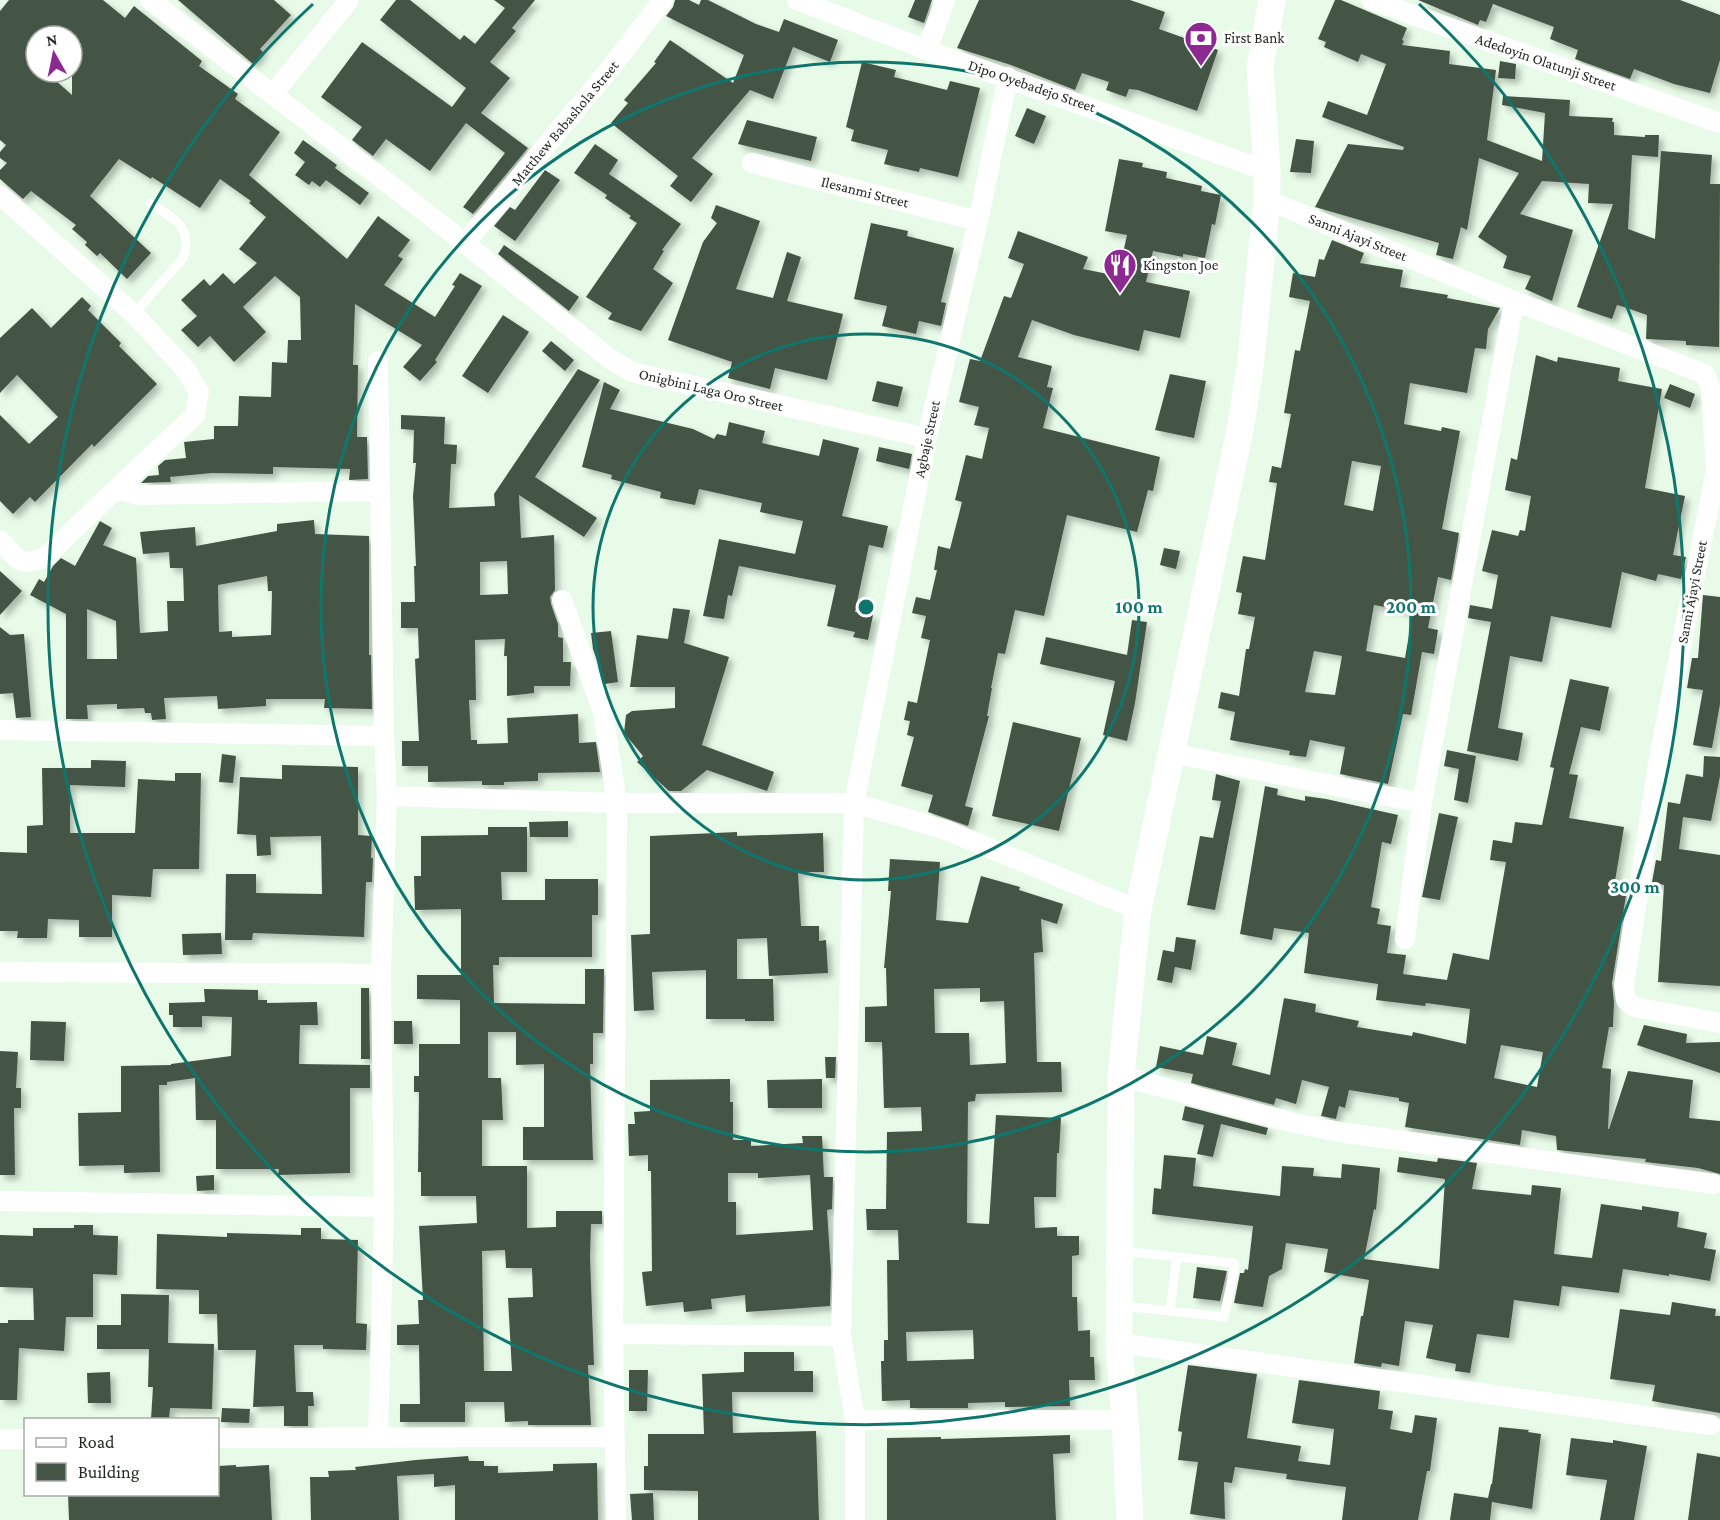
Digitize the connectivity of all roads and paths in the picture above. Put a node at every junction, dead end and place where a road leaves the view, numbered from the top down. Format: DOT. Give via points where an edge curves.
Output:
graph roads {
  1 [pos="150,0"];
  2 [pos="349,0"];
  3 [pos="663,0"];
  4 [pos="797,0"];
  5 [pos="945,0"];
  6 [pos="1272,0"];
  7 [pos="1371,0"];
  8 [pos="927,50"];
  9 [pos="1008,77"];
  10 [pos="273,94"];
  11 [pos="1720,123"];
  12 [pos="752,163"];
  13 [pos="1267,171"];
  14 [pos="0,195"];
  15 [pos="1267,200"];
  16 [pos="150,203"];
  17 [pos="978,221"];
  18 [pos="464,244"];
  19 [pos="1514,301"];
  20 [pos="134,314"];
  21 [pos="378,361"];
  22 [pos="927,438"];
  23 [pos="1718,476"];
  24 [pos="116,489"];
  25 [pos="380,491"];
  26 [pos="0,540"];
  27 [pos="562,600"];
  28 [pos="0,730"];
  29 [pos="384,736"];
  30 [pos="1172,753"];
  31 [pos="387,796"];
  32 [pos="617,803"];
  33 [pos="854,803"];
  34 [pos="1422,803"];
  35 [pos="1138,910"];
  36 [pos="1405,939"];
  37 [pos="0,972"];
  38 [pos="381,974"];
  39 [pos="1720,1023"];
  40 [pos="1121,1076"];
  41 [pos="1714,1184"];
  42 [pos="0,1201"];
  43 [pos="384,1207"];
  44 [pos="1119,1251"];
  45 [pos="1177,1257"];
  46 [pos="1119,1306"];
  47 [pos="1170,1311"];
  48 [pos="613,1334"];
  49 [pos="842,1336"];
  50 [pos="1119,1343"];
  51 [pos="855,1420"];
  52 [pos="1125,1420"];
  53 [pos="1711,1425"];
  54 [pos="378,1437"];
  55 [pos="615,1437"];
  56 [pos="219,1438"];
  57 [pos="0,1439"];
  58 [pos="24,1439"];
  59 [pos="616,1520"];
  60 [pos="855,1520"];
  61 [pos="1130,1520"];
  1 -- 10 [label="street, Onigbini Laga Oro Street"];
  2 -- 10 [label="street"];
  3 -- 18 [label="street, Matthew Babashola Street"];
  4 -- 8 [label="street, Dipo Oyebadejo Street"];
  5 -- 8 [label="street"];
  6 -- 13 [label="main road" via="1260,67"];
  7 -- 11 [label="street, Adedoyin Olatunji Street"];
  8 -- 9 [label="street, Dipo Oyebadejo Street"];
  9 -- 13 [label="street, Dipo Oyebadejo Street"];
  9 -- 17 [label="street, Agbaje Street"];
  10 -- 18 [label="street, Onigbini Laga Oro Street"];
  12 -- 17 [label="street, Ilesanmi Street"];
  13 -- 15 [label="main road"];
  14 -- 20 [label="street"];
  15 -- 19 [label="street, Sanni Ajayi Street"];
  15 -- 30 [label="main road" via="1240,430"];
  16 -- 20 [label="lane" via="180,224 187,248 183,258"];
  17 -- 22 [label="street, Agbaje Street"];
  18 -- 22 [label="street, Onigbini Laga Oro Street" via="632,372"];
  19 -- 23 [label="street, Sanni Ajayi Street" via="1705,374 1711,389"];
  19 -- 34 [label="street"];
  20 -- 24 [label="street" via="185,369 199,392 195,415"];
  21 -- 25 [label="street"];
  22 -- 33 [label="street, Agbaje Street"];
  23 -- 39 [label="street, Sanni Ajayi Street" via="1660,752 1624,985 1626,1000 1634,1007"];
  24 -- 25 [label="street" via="138,495"];
  24 -- 26 [label="street" via="45,557 31,563 18,561"];
  25 -- 29 [label="street"];
  27 -- 32 [label="street" via="603,712"];
  28 -- 29 [label="street"];
  29 -- 31 [label="street"];
  30 -- 34 [label="street"];
  30 -- 35 [label="main road"];
  31 -- 32 [label="street"];
  31 -- 38 [label="street"];
  32 -- 33 [label="street"];
  32 -- 48 [label="street"];
  33 -- 35 [label="street" via="946,830"];
  33 -- 49 [label="street, Agbaje Street"];
  34 -- 36 [label="street"];
  35 -- 40 [label="main road"];
  37 -- 38 [label="street"];
  38 -- 43 [label="street"];
  40 -- 41 [label="street" via="1294,1123 1346,1133"];
  40 -- 44 [label="main road"];
  42 -- 43 [label="street"];
  43 -- 54 [label="street"];
  44 -- 45 [label="lane"];
  44 -- 46 [label="main road"];
  45 -- 47 [label="lane"];
  45 -- 47 [label="lane" via="1235,1265 1226,1316"];
  46 -- 47 [label="lane"];
  46 -- 50 [label="main road"];
  48 -- 49 [label="street"];
  48 -- 55 [label="street"];
  49 -- 51 [label="street, Agbaje Street"];
  50 -- 52 [label="main road"];
  50 -- 53 [label="street"];
  51 -- 52 [label="street"];
  51 -- 60 [label="street, Agbaje Street"];
  52 -- 61 [label="main road"];
  54 -- 55 [label="street"];
  54 -- 56 [label="street"];
  55 -- 59 [label="street"];
  57 -- 58 [label="street"];
}
